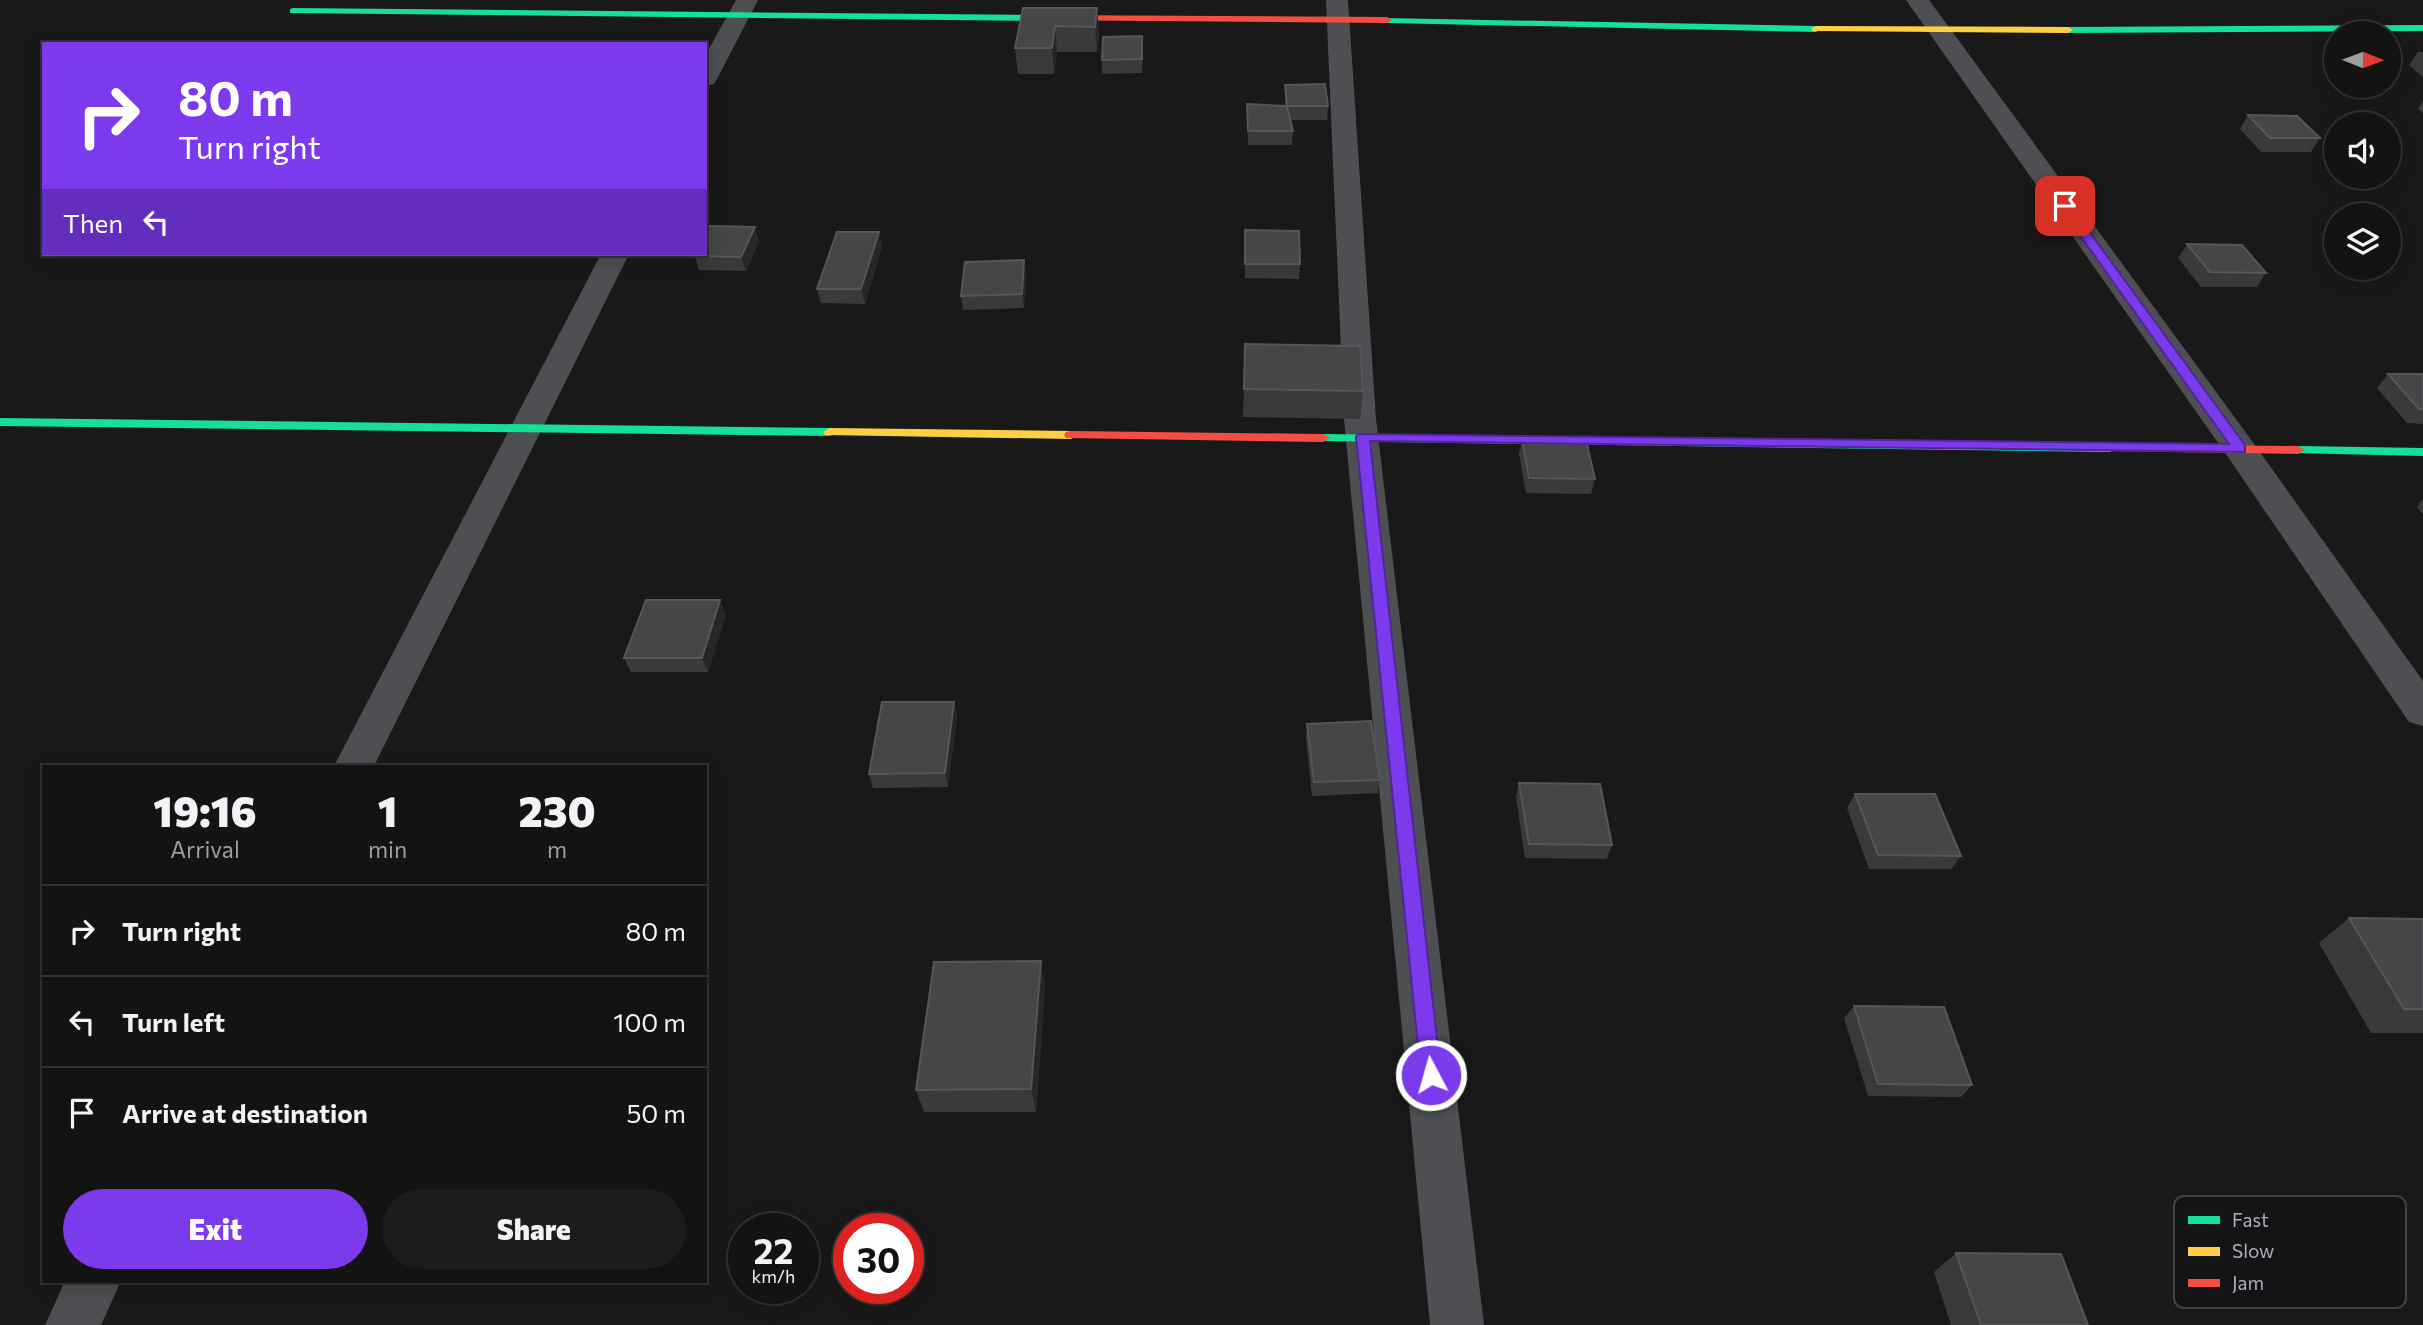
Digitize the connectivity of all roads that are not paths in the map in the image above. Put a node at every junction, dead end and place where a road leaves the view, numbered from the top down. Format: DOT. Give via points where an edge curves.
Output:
graph roads {
  1 [pos="1917,0"];
  2 [pos="742,8"];
  3 [pos="1338,9"];
  4 [pos="293,11"];
  5 [pos="2423,28"];
  6 [pos="1937,31"];
  7 [pos="707,75"];
  8 [pos="614,256"];
  9 [pos="0,422"];
  10 [pos="524,429"];
  11 [pos="1363,437"];
  12 [pos="2240,449"];
  13 [pos="2423,452"];
  14 [pos="2423,711"];
  15 [pos="355,765"];
  16 [pos="93,1283"];
  17 [pos="72,1325"];
  18 [pos="1457,1325"];
  1 -- 6 [label="street"];
  2 -- 3 [label="street"];
  2 -- 4 [label="street"];
  2 -- 7 [label="street"];
  3 -- 6 [label="street"];
  3 -- 11 [label="street"];
  5 -- 6 [label="street"];
  6 -- 12 [label="street"];
  8 -- 10 [label="street"];
  9 -- 10 [label="street"];
  10 -- 11 [label="street"];
  10 -- 15 [label="street"];
  11 -- 12 [label="street"];
  11 -- 18 [label="street"];
  12 -- 13 [label="street"];
  12 -- 14 [label="street"];
  16 -- 17 [label="street"];
}
